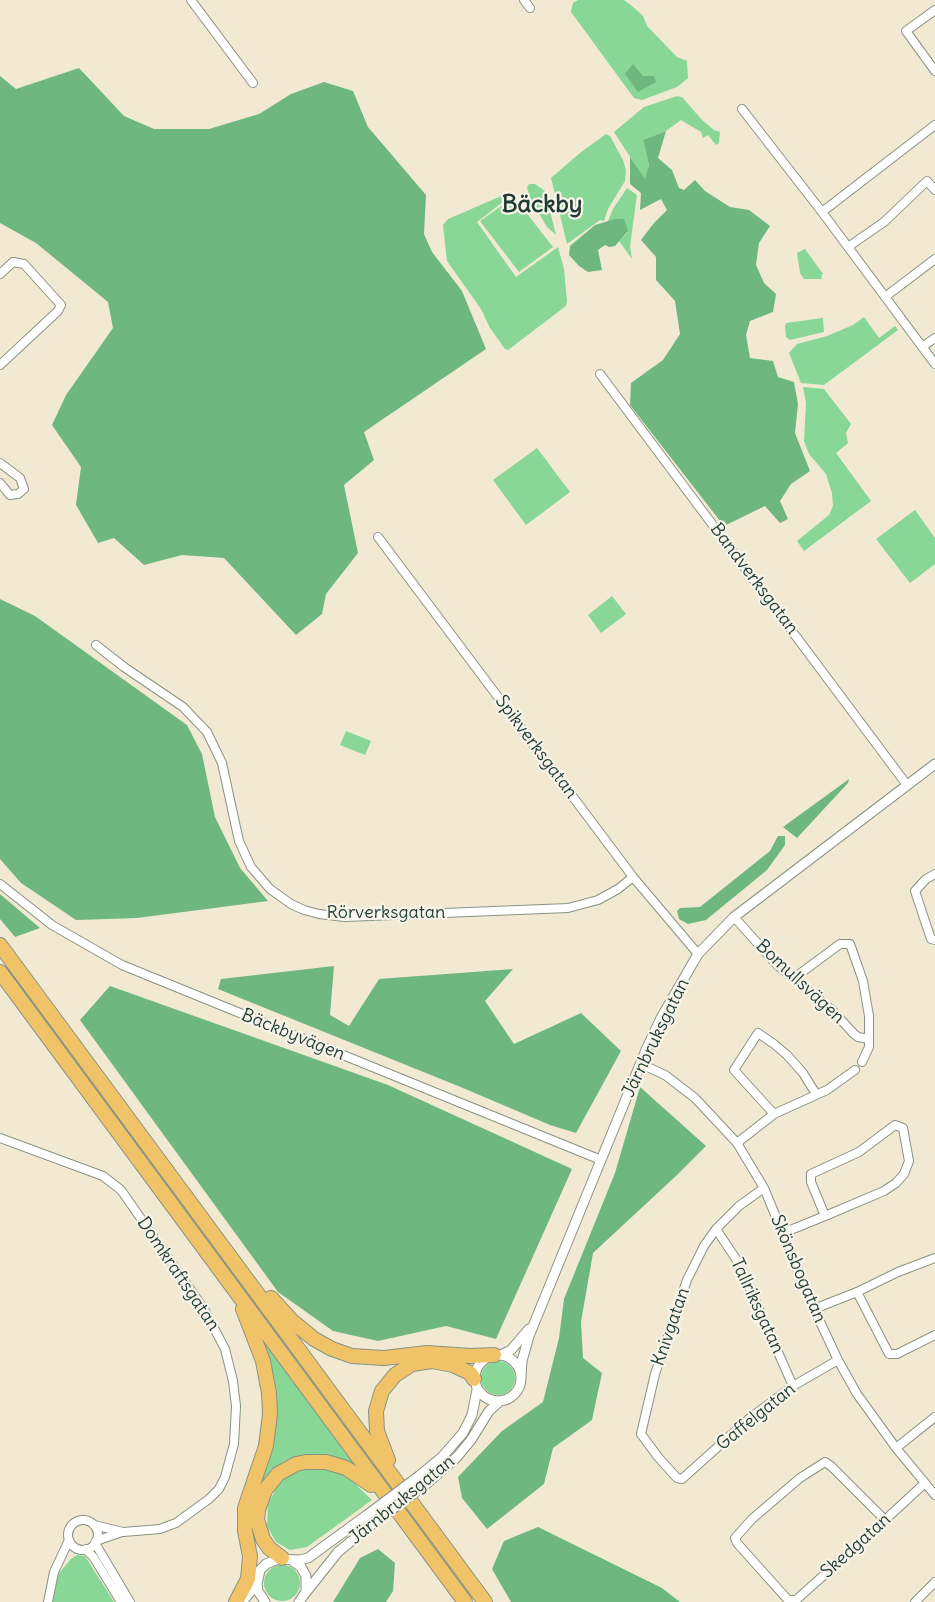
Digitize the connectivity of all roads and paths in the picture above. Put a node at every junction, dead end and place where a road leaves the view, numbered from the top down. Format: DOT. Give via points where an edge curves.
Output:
graph roads {
  1 [pos="191,0"];
  2 [pos="524,0"];
  3 [pos="530,8"];
  4 [pos="935,10"];
  5 [pos="935,71"];
  6 [pos="253,83"];
  7 [pos="742,109"];
  8 [pos="935,125"];
  9 [pos="935,190"];
  10 [pos="822,212"];
  11 [pos="849,247"];
  12 [pos="935,259"];
  13 [pos="0,274"];
  14 [pos="885,297"];
  15 [pos="935,338"];
  16 [pos="922,347"];
  17 [pos="935,364"];
  18 [pos="0,365"];
  19 [pos="600,374"];
  20 [pos="0,464"];
  21 [pos="0,483"];
  22 [pos="378,537"];
  23 [pos="96,645"];
  24 [pos="935,764"];
  25 [pos="908,785"];
  26 [pos="935,874"];
  27 [pos="633,877"];
  28 [pos="0,884"];
  29 [pos="734,917"];
  30 [pos="935,940"];
  31 [pos="0,945"];
  32 [pos="698,954"];
  33 [pos="0,972"];
  34 [pos="794,978"];
  35 [pos="869,1039"];
  36 [pos="862,1062"];
  37 [pos="641,1064"];
  38 [pos="855,1070"];
  39 [pos="816,1094"];
  40 [pos="774,1114"];
  41 [pos="0,1138"];
  42 [pos="737,1143"];
  43 [pos="601,1160"];
  44 [pos="764,1188"];
  45 [pos="825,1216"];
  46 [pos="716,1229"];
  47 [pos="783,1233"];
  48 [pos="935,1258"];
  49 [pos="242,1272"];
  50 [pos="857,1292"];
  51 [pos="240,1296"];
  52 [pos="542,1306"];
  53 [pos="814,1309"];
  54 [pos="935,1335"];
  55 [pos="498,1355"];
  56 [pos="838,1360"];
  57 [pos="521,1376"];
  58 [pos="476,1384"];
  59 [pos="793,1386"];
  60 [pos="499,1402"];
  61 [pos="935,1417"];
  62 [pos="896,1448"];
  63 [pos="679,1479"];
  64 [pos="396,1480"];
  65 [pos="422,1481"];
  66 [pos="925,1483"];
  67 [pos="935,1495"];
  68 [pos="249,1497"];
  69 [pos="885,1520"];
  70 [pos="403,1521"];
  71 [pos="94,1525"];
  72 [pos="123,1532"];
  73 [pos="69,1540"];
  74 [pos="95,1542"];
  75 [pos="84,1549"];
  76 [pos="61,1558"];
  77 [pos="285,1559"];
  78 [pos="257,1580"];
  79 [pos="935,1582"];
  80 [pos="301,1599"];
  81 [pos="48,1602"];
  82 [pos="121,1602"];
  83 [pos="130,1602"];
  84 [pos="236,1602"];
  85 [pos="242,1602"];
  86 [pos="265,1602"];
  87 [pos="465,1602"];
  88 [pos="485,1602"];
  89 [pos="915,1602"];
  1 -- 6 [label="street"];
  2 -- 3 [label="street"];
  4 -- 5 [label="street" via="906,31"];
  7 -- 10 [label="street"];
  8 -- 10 [label="street"];
  9 -- 11 [label="street" via="927,181 884,222"];
  10 -- 11 [label="street"];
  11 -- 14 [label="street"];
  12 -- 14 [label="street"];
  13 -- 18 [label="street" via="14,262 24,264 61,305"];
  14 -- 16 [label="street"];
  15 -- 16 [label="street"];
  16 -- 17 [label="street"];
  19 -- 25 [label="street, Bandverksgatan"];
  20 -- 21 [label="street" via="20,478 24,489 10,495"];
  22 -- 27 [label="street, Spikverksgatan"];
  23 -- 27 [label="street, Rörverksgatan" via="183,707 207,732 222,763 239,841 251,867 270,890 304,910 354,916 568,908 598,900"];
  24 -- 25 [label="street, Järnbruksgatan"];
  25 -- 29 [label="street, Järnbruksgatan"];
  26 -- 30 [label="street" via="915,891 931,939"];
  27 -- 32 [label="street, Spikverksgatan"];
  28 -- 43 [label="street, Bäckbyvägen" via="52,925 122,965"];
  29 -- 32 [label="street, Järnbruksgatan"];
  29 -- 34 [label="street, Bomullsvägen" via="777,965"];
  31 -- 49 [label="highway"];
  32 -- 37 [label="street, Järnbruksgatan"];
  33 -- 51 [label="highway"];
  34 -- 35 [label="street, Bomullsvägen" via="854,1034"];
  34 -- 35 [label="street" via="840,944 850,944 866,992"];
  35 -- 36 [label="street"];
  37 -- 42 [label="street, Skönsbogatan" via="665,1075 695,1098"];
  37 -- 43 [label="street, Järnbruksgatan"];
  38 -- 39 [label="street"];
  39 -- 40 [label="street"];
  39 -- 40 [label="street" via="787,1055 758,1033 734,1070"];
  40 -- 42 [label="street"];
  41 -- 72 [label="street, Domkraftsgatan" via="115,1184 204,1309 228,1360 235,1389 236,1425 230,1464 219,1489 168,1526"];
  42 -- 44 [label="street, Skönsbogatan"];
  43 -- 52 [label="street, Järnbruksgatan"];
  44 -- 46 [label="street, Knivgatan"];
  44 -- 47 [label="street, Skönsbogatan"];
  45 -- 45 [label="street" via="884,1191 900,1179 909,1161 903,1128 895,1125 859,1152 811,1174"];
  45 -- 47 [label="street"];
  46 -- 59 [label="street, Tallriksgatan" via="738,1262"];
  46 -- 63 [label="street, Knivgatan" via="687,1280 641,1428 644,1439"];
  47 -- 53 [label="street, Skönsbogatan"];
  48 -- 50 [label="street"];
  49 -- 55 [label="highway" via="253,1276 305,1333 342,1353 373,1358 427,1353"];
  49 -- 64 [label="highway"];
  50 -- 53 [label="street"];
  50 -- 54 [label="street" via="889,1354 897,1354"];
  51 -- 68 [label="highway" via="263,1361 270,1403 266,1446"];
  51 -- 70 [label="highway"];
  52 -- 55 [label="street, Järnbruksgatan" via="519,1342"];
  52 -- 57 [label="street, Järnbruksgatan" via="522,1357"];
  53 -- 56 [label="street, Skönsbogatan"];
  55 -- 57 [label="street" via="515,1363"];
  55 -- 58 [label="street" via="481,1362 475,1373"];
  56 -- 59 [label="street, Gaffelgatan"];
  56 -- 62 [label="street, Skönsbogatan"];
  57 -- 60 [label="street" via="517,1391"];
  58 -- 60 [label="street" via="485,1398"];
  58 -- 64 [label="highway" via="470,1373 432,1361 403,1369 388,1382 378,1400 376,1421"];
  58 -- 65 [label="street, Järnbruksgatan" via="472,1415 463,1433"];
  59 -- 63 [label="street, Gaffelgatan"];
  60 -- 65 [label="street, Järnbruksgatan" via="457,1457"];
  61 -- 62 [label="street"];
  62 -- 66 [label="street, Skönsbogatan"];
  64 -- 88 [label="highway"];
  65 -- 77 [label="street, Järnbruksgatan, bridge" via="308,1557"];
  65 -- 80 [label="street, Järnbruksgatan, bridge" via="338,1552"];
  66 -- 67 [label="street, Skönsbogatan"];
  66 -- 69 [label="street, Skedgatan"];
  68 -- 78 [label="highway" via="247,1519 259,1560"];
  68 -- 84 [label="highway" via="244,1520 250,1568"];
  69 -- 69 [label="street, Skedgatan" via="792,1600 735,1538 800,1478 825,1462"];
  70 -- 77 [label="highway" via="396,1518 364,1479 346,1468 316,1461 296,1464 270,1482 258,1510 263,1539"];
  70 -- 87 [label="highway"];
  71 -- 72 [label="street, Domkraftsgatan"];
  71 -- 73 [label="street" via="75,1522 69,1530"];
  71 -- 74 [label="street"];
  72 -- 74 [label="street, Domkraftsgatan"];
  73 -- 75 [label="street"];
  73 -- 76 [label="street"];
  74 -- 75 [label="street"];
  74 -- 83 [label="street"];
  75 -- 76 [label="street"];
  75 -- 82 [label="street" via="94,1558"];
  76 -- 81 [label="street"];
  77 -- 78 [label="street" via="266,1564"];
  77 -- 80 [label="street" via="301,1567 306,1576"];
  78 -- 85 [label="street"];
  78 -- 86 [label="street"];
  79 -- 89 [label="street"];
}
